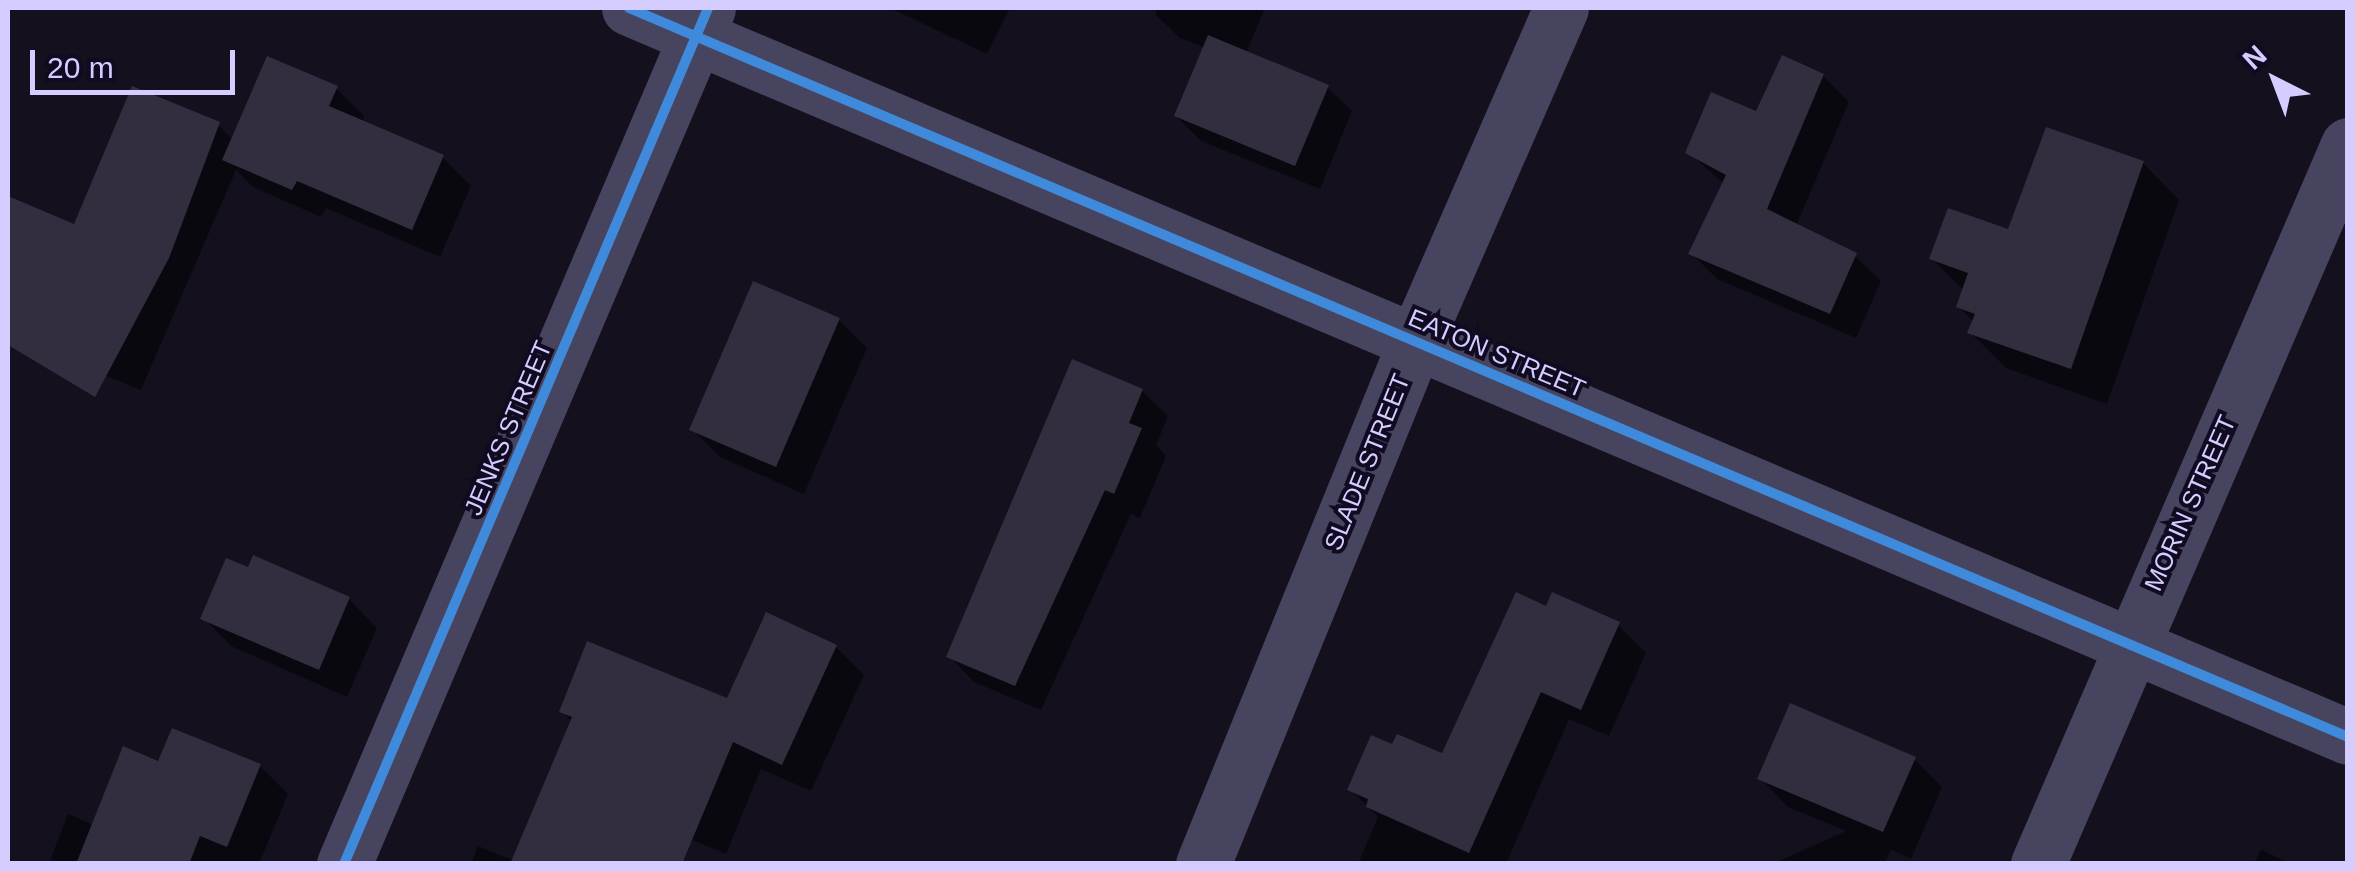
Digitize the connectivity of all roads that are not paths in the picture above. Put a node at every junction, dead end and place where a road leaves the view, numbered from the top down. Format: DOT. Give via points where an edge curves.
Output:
graph roads {
  1 [pos="629,8"];
  2 [pos="1562,8"];
  3 [pos="702,22"];
  4 [pos="2348,145"];
  5 [pos="1416,340"];
  6 [pos="2127,645"];
  7 [pos="2348,737"];
  8 [pos="344,864"];
  9 [pos="1203,864"];
  10 [pos="2038,864"];
  1 -- 3 [label="street, EATON STREET"];
  2 -- 5 [label="street, SLADE STREET"];
  3 -- 5 [label="street, EATON STREET"];
  3 -- 8 [label="street, JENKS STREET"];
  4 -- 6 [label="street, MORIN STREET"];
  5 -- 6 [label="street, EATON STREET"];
  5 -- 9 [label="street, SLADE STREET"];
  6 -- 7 [label="street, EATON STREET"];
  6 -- 10 [label="street, MORIN STREET"];
}
